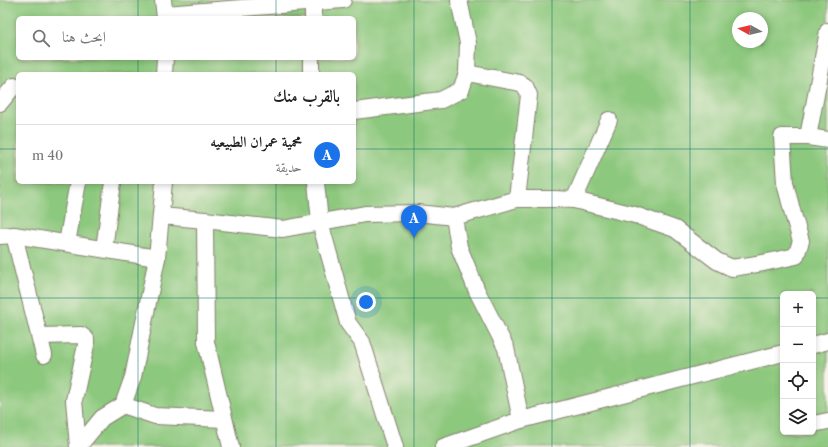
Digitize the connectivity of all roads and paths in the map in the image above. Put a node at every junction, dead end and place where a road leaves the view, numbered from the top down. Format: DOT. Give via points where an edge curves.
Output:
graph roads {
  1 [pos="343,0"];
  2 [pos="459,0"];
  3 [pos="313,10"];
  4 [pos="164,11"];
  5 [pos="828,31"];
  6 [pos="165,60"];
  7 [pos="311,60"];
  8 [pos="164,72"];
  9 [pos="311,72"];
  10 [pos="467,73"];
  11 [pos="11,86"];
  12 [pos="0,102"];
  13 [pos="356,111"];
  14 [pos="609,120"];
  15 [pos="808,137"];
  16 [pos="828,140"];
  17 [pos="78,184"];
  18 [pos="113,184"];
  19 [pos="164,184"];
  20 [pos="316,184"];
  21 [pos="517,199"];
  22 [pos="574,200"];
  23 [pos="161,216"];
  24 [pos="454,217"];
  25 [pos="205,220"];
  26 [pos="320,222"];
  27 [pos="7,235"];
  28 [pos="67,243"];
  29 [pos="104,249"];
  30 [pos="157,258"];
  31 [pos="40,336"];
  32 [pos="828,341"];
  33 [pos="816,344"];
  34 [pos="44,354"];
  35 [pos="780,354"];
  36 [pos="123,405"];
  37 [pos="224,419"];
  38 [pos="521,420"];
  39 [pos="828,421"];
  40 [pos="816,423"];
  41 [pos="78,447"];
  42 [pos="232,447"];
  43 [pos="395,447"];
  44 [pos="443,447"];
  1 -- 3 [label="street"];
  2 -- 10 [label="street" via="468,43"];
  3 -- 4 [label="street"];
  5 -- 15 [label="street"];
  6 -- 8 [label="street"];
  7 -- 9 [label="street"];
  10 -- 13 [label="street" via="461,90 441,100"];
  10 -- 21 [label="street" via="520,83 525,86 529,95"];
  11 -- 12 [label="street"];
  14 -- 22 [label="street"];
  15 -- 16 [label="street"];
  15 -- 22 [label="street" via="782,137 785,183 801,242 796,256 732,268 717,261 675,229 635,215"];
  17 -- 28 [label="street"];
  18 -- 29 [label="street"];
  19 -- 23 [label="street"];
  20 -- 26 [label="street"];
  21 -- 22 [label="street"];
  21 -- 24 [label="street"];
  23 -- 25 [label="street"];
  23 -- 30 [label="street"];
  24 -- 26 [label="street" via="417,213 365,214"];
  24 -- 38 [label="street" via="459,247 477,291 506,348"];
  25 -- 26 [label="street" via="283,230"];
  25 -- 37 [label="street" via="206,342"];
  26 -- 43 [label="street" via="348,323 362,342"];
  27 -- 28 [label="street"];
  27 -- 31 [label="street"];
  28 -- 29 [label="street"];
  29 -- 30 [label="street"];
  30 -- 36 [label="street" via="133,377"];
  31 -- 34 [label="street"];
  31 -- 41 [label="street" via="82,335 86,339 74,400"];
  32 -- 33 [label="street"];
  35 -- 38 [label="street"];
  36 -- 37 [label="street" via="155,416"];
  36 -- 41 [label="street" via="102,418"];
  37 -- 42 [label="street"];
  38 -- 44 [label="street"];
  39 -- 40 [label="street"];
}
